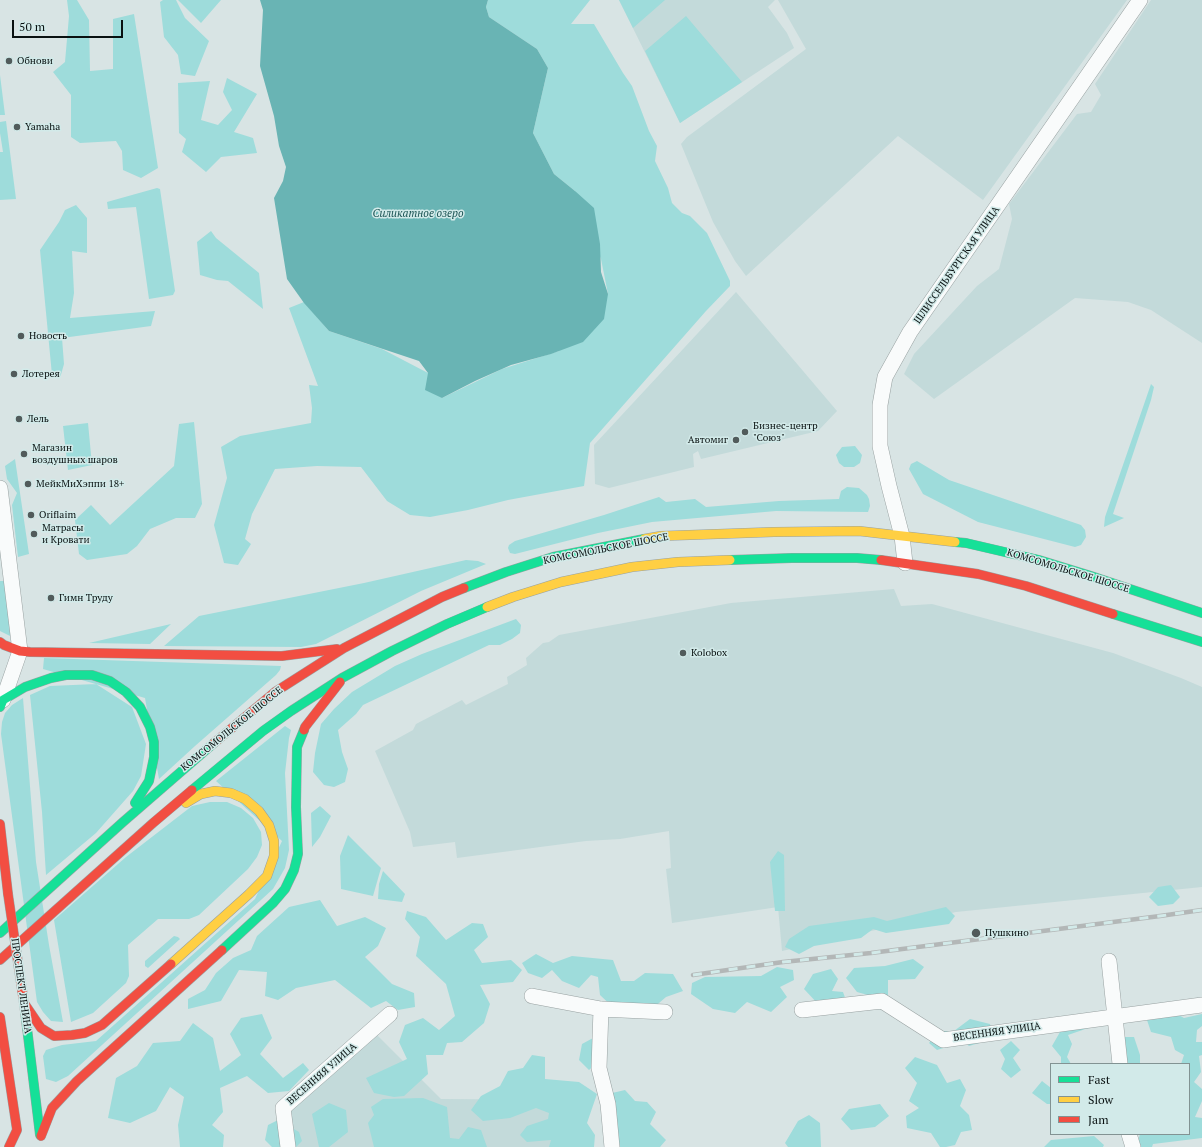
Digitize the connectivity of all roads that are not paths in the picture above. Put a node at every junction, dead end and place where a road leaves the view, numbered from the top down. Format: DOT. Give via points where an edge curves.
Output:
graph roads {
  1 [pos="1140,0"];
  2 [pos="0,488"];
  3 [pos="902,536"];
  4 [pos="905,563"];
  5 [pos="1202,613"];
  6 [pos="0,642"];
  7 [pos="1202,642"];
  8 [pos="344,648"];
  9 [pos="20,651"];
  10 [pos="342,678"];
  11 [pos="2,704"];
  12 [pos="123,822"];
  13 [pos="153,823"];
  14 [pos="0,824"];
  15 [pos="0,932"];
  16 [pos="0,960"];
  17 [pos="1109,961"];
  18 [pos="532,996"];
  19 [pos="24,1003"];
  20 [pos="1202,1005"];
  21 [pos="601,1009"];
  22 [pos="802,1010"];
  23 [pos="666,1012"];
  24 [pos="390,1014"];
  25 [pos="1114,1016"];
  26 [pos="0,1017"];
  27 [pos="1120,1063"];
  28 [pos="17,1130"];
  29 [pos="1129,1135"];
  30 [pos="41,1136"];
  31 [pos="9,1147"];
  32 [pos="20,1147"];
  33 [pos="42,1147"];
  34 [pos="288,1147"];
  35 [pos="612,1147"];
  36 [pos="1133,1147"];
  1 -- 3 [label="street, ШЛИССЕЛЬБУРГСКАЯ УЛИЦА" via="910,332 885,377 880,405 880,446"];
  2 -- 9 [label="street"];
  3 -- 4 [label="street, ШЛИССЕЛЬБУРГСКАЯ УЛИЦА"];
  3 -- 5 [label="main road, КОМСОМОЛЬСКОЕ ШОССЕ" via="966,543 1039,560"];
  3 -- 8 [label="main road, КОМСОМОЛЬСКОЕ ШОССЕ" via="859,531 661,536 553,557 442,597"];
  4 -- 7 [label="main road" via="978,574 1026,586"];
  4 -- 10 [label="main road" via="857,558 792,558 678,562 632,567 561,582 513,597 447,624"];
  6 -- 9 [label="main road"];
  8 -- 9 [label="main road" via="282,656"];
  8 -- 12 [label="main road, КОМСОМОЛЬСКОЕ ШОССЕ" via="275,692"];
  9 -- 11 [label="street"];
  10 -- 13 [label="main road" via="263,731"];
  10 -- 30 [label="main road" via="305,727 297,747 298,854 285,889 273,903 77,1081 52,1108"];
  11 -- 12 [label="main road" via="25,687 66,675 92,675 110,681 126,692 140,707 150,728 154,742 154,757 148,781"];
  12 -- 15 [label="main road, КОМСОМОЛЬСКОЕ ШОССЕ"];
  13 -- 16 [label="main road"];
  13 -- 19 [label="main road" via="201,794 215,791 231,793 245,799 259,811 269,826 274,841 274,856 267,876 102,1025 85,1033 54,1036 41,1028"];
  14 -- 19 [label="main road, ПРОСПЕКТ ЛЕНИНА, bridge"];
  17 -- 25 [label="street"];
  18 -- 21 [label="street"];
  19 -- 30 [label="main road, ПРОСПЕКТ ЛЕНИНА"];
  20 -- 25 [label="street, ВЕСЕННЯЯ УЛИЦА"];
  21 -- 23 [label="street"];
  21 -- 35 [label="street" via="599,1068 608,1104"];
  22 -- 25 [label="street, ВЕСЕННЯЯ УЛИЦА" via="882,1001 943,1040"];
  24 -- 34 [label="street, ВЕСЕННЯЯ УЛИЦА" via="283,1108"];
  25 -- 27 [label="street"];
  26 -- 28 [label="main road"];
  28 -- 31 [label="main road"];
  28 -- 32 [label="main road"];
  29 -- 36 [label="street"];
  30 -- 33 [label="main road, ПРОСПЕКТ ЛЕНИНА"];
}
